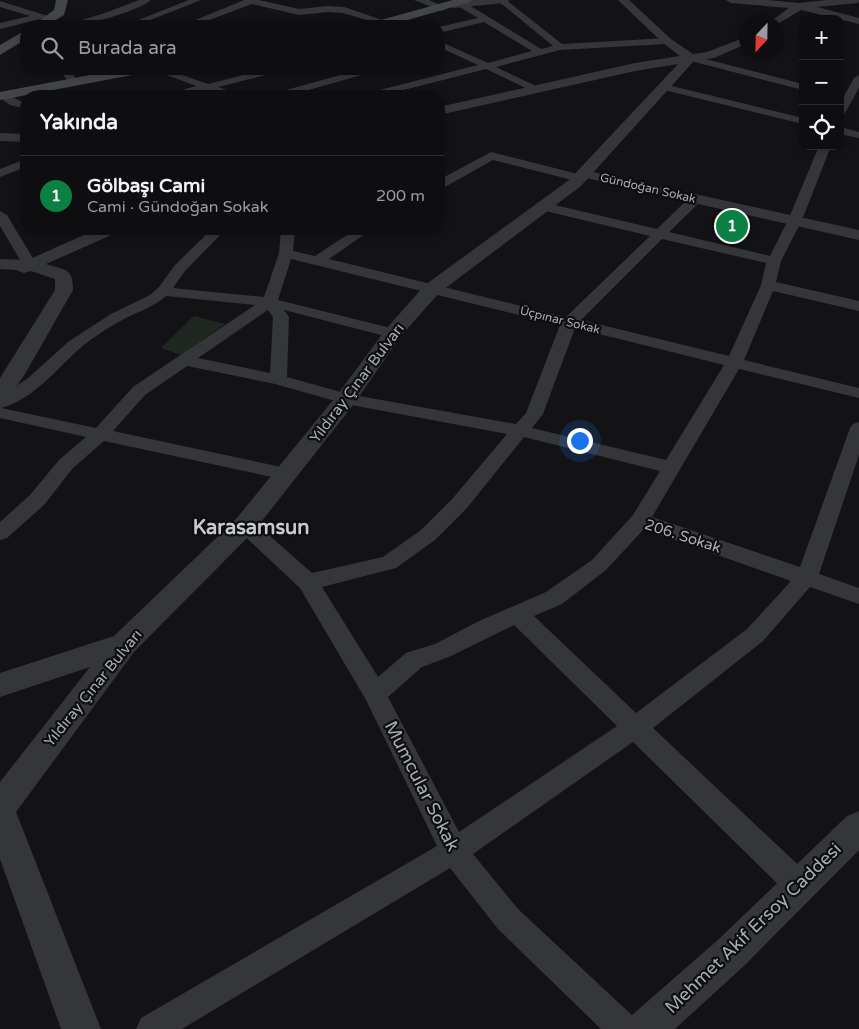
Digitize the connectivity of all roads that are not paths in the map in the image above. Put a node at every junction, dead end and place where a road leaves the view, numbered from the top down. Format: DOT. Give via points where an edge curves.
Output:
graph roads {
  1 [pos="62,0"];
  2 [pos="147,0"];
  3 [pos="197,0"];
  4 [pos="251,0"];
  5 [pos="419,0"];
  6 [pos="500,0"];
  7 [pos="505,0"];
  8 [pos="623,0"];
  9 [pos="731,0"];
  10 [pos="858,0"];
  11 [pos="456,4"];
  12 [pos="3,6"];
  13 [pos="799,6"];
  14 [pos="784,16"];
  15 [pos="484,19"];
  16 [pos="38,20"];
  17 [pos="43,20"];
  18 [pos="89,20"];
  19 [pos="143,20"];
  20 [pos="200,20"];
  21 [pos="377,20"];
  22 [pos="398,20"];
  23 [pos="859,21"];
  24 [pos="20,24"];
  25 [pos="0,26"];
  26 [pos="445,29"];
  27 [pos="20,38"];
  28 [pos="20,39"];
  29 [pos="668,41"];
  30 [pos="739,43"];
  31 [pos="0,45"];
  32 [pos="445,47"];
  33 [pos="560,47"];
  34 [pos="452,50"];
  35 [pos="0,51"];
  36 [pos="445,52"];
  37 [pos="538,52"];
  38 [pos="690,58"];
  39 [pos="487,66"];
  40 [pos="70,75"];
  41 [pos="173,75"];
  42 [pos="254,75"];
  43 [pos="350,75"];
  44 [pos="859,78"];
  45 [pos="799,86"];
  46 [pos="206,87"];
  47 [pos="664,87"];
  48 [pos="534,89"];
  49 [pos="20,90"];
  50 [pos="21,90"];
  51 [pos="194,90"];
  52 [pos="215,90"];
  53 [pos="297,90"];
  54 [pos="381,90"];
  55 [pos="393,90"];
  56 [pos="1,96"];
  57 [pos="20,105"];
  58 [pos="844,106"];
  59 [pos="445,110"];
  60 [pos="799,120"];
  61 [pos="844,131"];
  62 [pos="859,135"];
  63 [pos="0,136"];
  64 [pos="20,138"];
  65 [pos="822,150"];
  66 [pos="20,165"];
  67 [pos="0,173"];
  68 [pos="582,176"];
  69 [pos="445,182"];
  70 [pos="695,199"];
  71 [pos="542,206"];
  72 [pos="0,215"];
  73 [pos="795,220"];
  74 [pos="659,234"];
  75 [pos="97,235"];
  76 [pos="213,235"];
  77 [pos="288,235"];
  78 [pos="356,235"];
  79 [pos="859,235"];
  80 [pos="286,254"];
  81 [pos="317,261"];
  82 [pos="774,261"];
  83 [pos="0,264"];
  84 [pos="30,265"];
  85 [pos="0,279"];
  86 [pos="768,285"];
  87 [pos="432,289"];
  88 [pos="162,292"];
  89 [pos="270,302"];
  90 [pos="859,306"];
  91 [pos="569,323"];
  92 [pos="393,333"];
  93 [pos="184,360"];
  94 [pos="734,363"];
  95 [pos="278,380"];
  96 [pos="0,393"];
  97 [pos="859,393"];
  98 [pos="346,399"];
  99 [pos="0,404"];
  100 [pos="0,414"];
  101 [pos="859,428"];
  102 [pos="521,431"];
  103 [pos="100,434"];
  104 [pos="672,468"];
  105 [pos="286,474"];
  106 [pos="640,520"];
  107 [pos="245,525"];
  108 [pos="0,533"];
  109 [pos="807,577"];
  110 [pos="308,582"];
  111 [pos="859,596"];
  112 [pos="517,614"];
  113 [pos="124,644"];
  114 [pos="0,685"];
  115 [pos="374,694"];
  116 [pos="634,728"];
  117 [pos="0,808"];
  118 [pos="0,813"];
  119 [pos="859,827"];
  120 [pos="454,851"];
  121 [pos="800,886"];
  122 [pos="81,1029"];
  123 [pos="152,1029"];
  124 [pos="624,1029"];
  125 [pos="646,1029"];
  1 -- 17 [label="main road" via="60,12"];
  2 -- 18 [label="street"];
  3 -- 19 [label="street"];
  4 -- 20 [label="street"];
  4 -- 21 [label="street" via="299,12 344,10"];
  5 -- 11 [label="street"];
  6 -- 7 [label="street"];
  6 -- 11 [label="street"];
  6 -- 33 [label="street"];
  8 -- 29 [label="street"];
  9 -- 13 [label="street"];
  10 -- 13 [label="street"];
  11 -- 15 [label="street"];
  11 -- 22 [label="main road"];
  12 -- 16 [label="street"];
  13 -- 14 [label="street"];
  13 -- 23 [label="street"];
  15 -- 26 [label="street"];
  15 -- 37 [label="street"];
  24 -- 25 [label="street"];
  27 -- 31 [label="street"];
  28 -- 35 [label="main road"];
  29 -- 33 [label="street"];
  29 -- 38 [label="street"];
  30 -- 38 [label="street" via="710,55"];
  32 -- 34 [label="street"];
  33 -- 37 [label="street"];
  34 -- 36 [label="street"];
  34 -- 39 [label="street"];
  37 -- 39 [label="street"];
  38 -- 45 [label="street"];
  38 -- 47 [label="street, Yıldıray Çınar Bulvarı"];
  38 -- 48 [label="street"];
  39 -- 48 [label="street"];
  39 -- 55 [label="street"];
  40 -- 50 [label="main road"];
  41 -- 46 [label="street"];
  42 -- 46 [label="street"];
  43 -- 53 [label="street"];
  43 -- 54 [label="street"];
  44 -- 58 [label="street"];
  46 -- 51 [label="street"];
  46 -- 52 [label="street"];
  47 -- 60 [label="street"];
  47 -- 68 [label="street, Yıldıray Çınar Bulvarı"];
  48 -- 59 [label="street"];
  49 -- 56 [label="main road"];
  56 -- 57 [label="street"];
  61 -- 62 [label="street"];
  63 -- 64 [label="street"];
  65 -- 73 [label="street"];
  66 -- 67 [label="street"];
  68 -- 69 [label="street, Gündoğan Sokak" via="491,156"];
  68 -- 70 [label="street, Gündoğan Sokak"];
  68 -- 71 [label="street, Yıldıray Çınar Bulvarı"];
  70 -- 73 [label="street, Gündoğan Sokak"];
  70 -- 74 [label="street"];
  71 -- 74 [label="street"];
  71 -- 87 [label="street, Yıldıray Çınar Bulvarı"];
  72 -- 84 [label="street"];
  73 -- 79 [label="street, Gündoğan Sokak"];
  73 -- 82 [label="street"];
  74 -- 82 [label="street"];
  74 -- 91 [label="street"];
  75 -- 84 [label="street"];
  76 -- 88 [label="street" via="180,268"];
  77 -- 80 [label="street"];
  78 -- 81 [label="street"];
  80 -- 81 [label="street, Üçpınar Sokak"];
  80 -- 89 [label="street"];
  81 -- 87 [label="street, Üçpınar Sokak"];
  82 -- 86 [label="street"];
  83 -- 84 [label="street"];
  84 -- 85 [label="street"];
  84 -- 96 [label="street" via="64,276 64,290"];
  86 -- 90 [label="street"];
  86 -- 94 [label="street"];
  87 -- 91 [label="street, Üçpınar Sokak"];
  87 -- 92 [label="street, Yıldıray Çınar Bulvarı"];
  88 -- 89 [label="street"];
  88 -- 99 [label="street" via="74,345 33,383"];
  89 -- 92 [label="street"];
  89 -- 93 [label="street"];
  89 -- 95 [label="street" via="281,317"];
  91 -- 94 [label="street, Üçpınar Sokak"];
  91 -- 102 [label="street" via="534,414"];
  92 -- 98 [label="street, Yıldıray Çınar Bulvarı"];
  93 -- 95 [label="street"];
  93 -- 103 [label="street" via="139,391"];
  94 -- 97 [label="street, Üçpınar Sokak"];
  94 -- 104 [label="street"];
  95 -- 98 [label="street"];
  98 -- 102 [label="street"];
  98 -- 105 [label="street, Yıldıray Çınar Bulvarı"];
  100 -- 103 [label="street"];
  101 -- 109 [label="street"];
  102 -- 104 [label="street"];
  102 -- 110 [label="street" via="460,503 428,535 388,563"];
  103 -- 105 [label="street"];
  103 -- 108 [label="street" via="66,464 37,500"];
  104 -- 106 [label="street"];
  105 -- 107 [label="street, Yıldıray Çınar Bulvarı"];
  106 -- 109 [label="street, 206. Sokak"];
  106 -- 112 [label="street, 206. Sokak" via="599,565 554,598"];
  107 -- 110 [label="street, Mumcular Sokak"];
  107 -- 113 [label="street, Yıldıray Çınar Bulvarı"];
  109 -- 111 [label="street, 206. Sokak"];
  109 -- 116 [label="street" via="755,635"];
  110 -- 115 [label="street, Mumcular Sokak"];
  112 -- 115 [label="street, 206. Sokak" via="443,650 414,660"];
  112 -- 116 [label="street"];
  113 -- 114 [label="street"];
  113 -- 117 [label="street, Yıldıray Çınar Bulvarı"];
  115 -- 120 [label="street, Mumcular Sokak"];
  116 -- 120 [label="street"];
  116 -- 121 [label="street"];
  118 -- 122 [label="street"];
  119 -- 121 [label="street, Mehmet Akif Ersoy Caddesi"];
  120 -- 123 [label="street"];
  120 -- 124 [label="street, Mumcular Sokak" via="508,919"];
  121 -- 125 [label="street, Mehmet Akif Ersoy Caddesi"];
}
